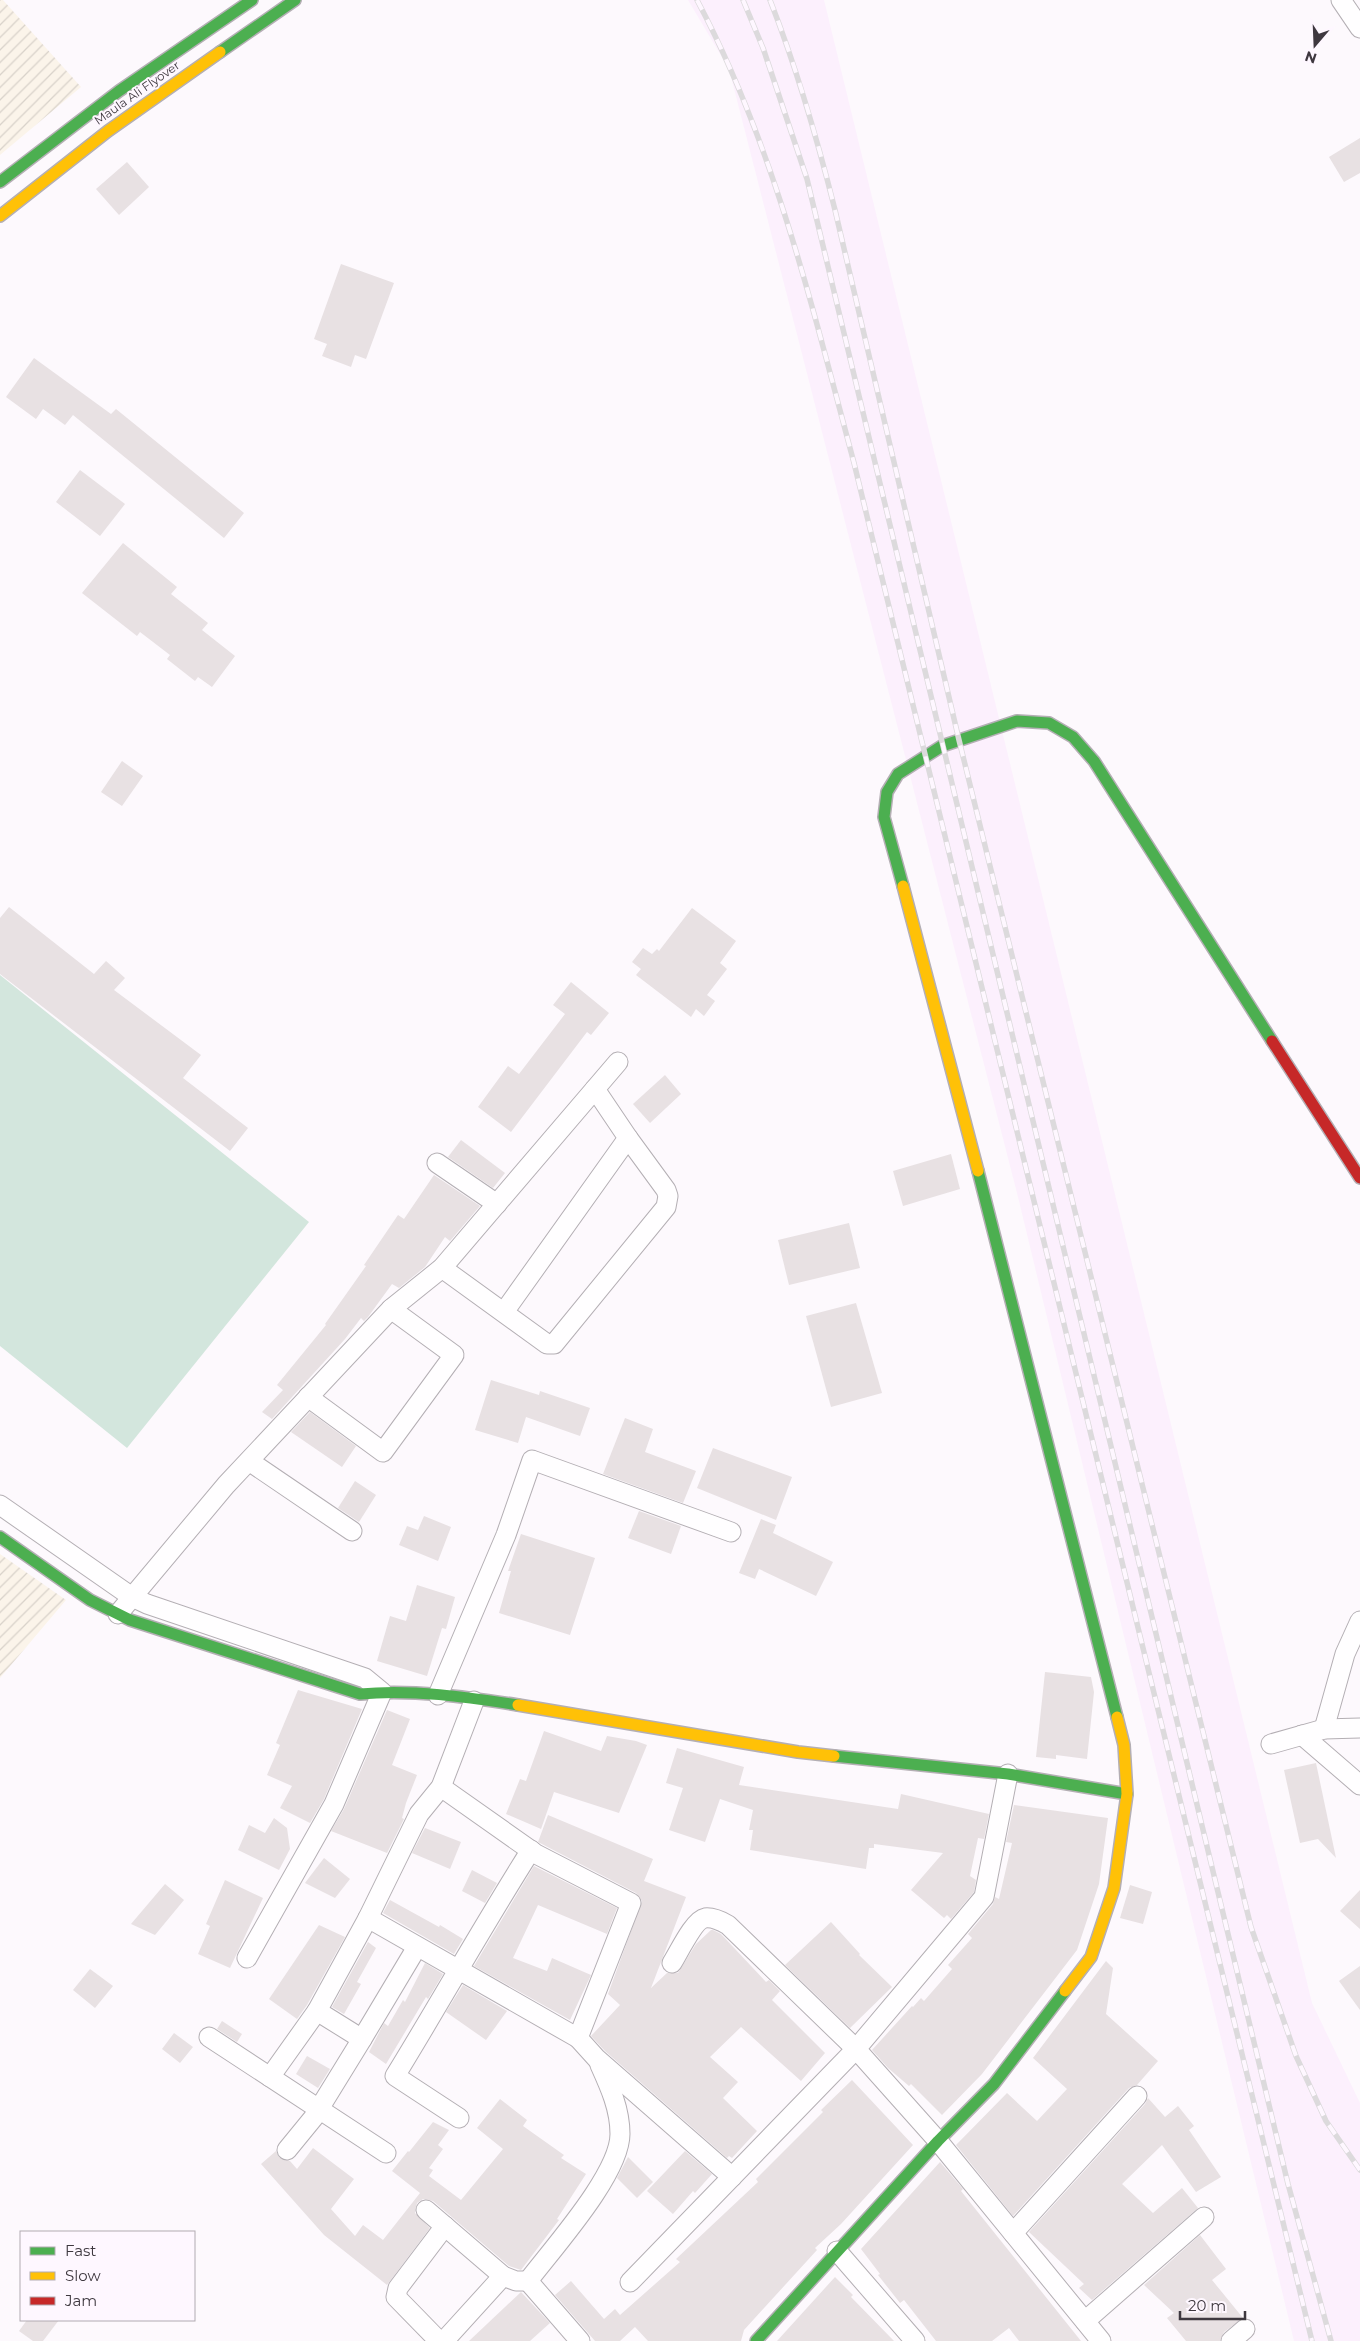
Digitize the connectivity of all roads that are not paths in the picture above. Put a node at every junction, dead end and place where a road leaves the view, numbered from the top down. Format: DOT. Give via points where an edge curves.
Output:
graph roads {
  1 [pos="252,0"];
  2 [pos="294,0"];
  3 [pos="1341,0"];
  4 [pos="1360,28"];
  5 [pos="0,182"];
  6 [pos="0,216"];
  7 [pos="618,1062"];
  8 [pos="595,1090"];
  9 [pos="628,1138"];
  10 [pos="437,1163"];
  11 [pos="1360,1178"];
  12 [pos="497,1204"];
  13 [pos="442,1268"];
  14 [pos="391,1309"];
  15 [pos="504,1312"];
  16 [pos="308,1397"];
  17 [pos="249,1461"];
  18 [pos="0,1505"];
  19 [pos="352,1531"];
  20 [pos="731,1532"];
  21 [pos="0,1537"];
  22 [pos="132,1597"];
  23 [pos="118,1614"];
  24 [pos="1360,1621"];
  25 [pos="382,1692"];
  26 [pos="438,1695"];
  27 [pos="474,1701"];
  28 [pos="1360,1728"];
  29 [pos="1324,1729"];
  30 [pos="1302,1735"];
  31 [pos="1271,1744"];
  32 [pos="1008,1774"];
  33 [pos="1360,1785"];
  34 [pos="441,1787"];
  35 [pos="1127,1794"];
  36 [pos="531,1850"];
  37 [pos="368,1918"];
  38 [pos="417,1947"];
  39 [pos="247,1958"];
  40 [pos="672,1963"];
  41 [pos="459,1971"];
  42 [pos="317,2011"];
  43 [pos="209,2037"];
  44 [pos="578,2038"];
  45 [pos="362,2039"];
  46 [pos="856,2049"];
  47 [pos="597,2059"];
  48 [pos="270,2077"];
  49 [pos="1137,2096"];
  50 [pos="319,2110"];
  51 [pos="459,2118"];
  52 [pos="938,2141"];
  53 [pos="287,2150"];
  54 [pos="386,2153"];
  55 [pos="732,2177"];
  56 [pos="426,2210"];
  57 [pos="1204,2216"];
  58 [pos="445,2226"];
  59 [pos="1013,2233"];
  60 [pos="837,2251"];
  61 [pos="503,2276"];
  62 [pos="528,2281"];
  63 [pos="630,2282"];
  64 [pos="1085,2321"];
  65 [pos="1245,2329"];
  66 [pos="439,2341"];
  67 [pos="444,2341"];
  68 [pos="580,2341"];
  69 [pos="756,2341"];
  70 [pos="915,2341"];
  71 [pos="1101,2341"];
  72 [pos="1231,2341"];
  1 -- 5 [label="street, Maula Ali Flyover" via="119,92"];
  2 -- 6 [label="street, Maula Ali Flyover" via="55,169"];
  3 -- 4 [label="street"];
  7 -- 8 [label="street"];
  8 -- 9 [label="street"];
  8 -- 12 [label="street"];
  9 -- 15 [label="street"];
  9 -- 15 [label="street" via="666,1190 666,1207 554,1344 547,1344"];
  10 -- 12 [label="street"];
  11 -- 35 [label="street" via="1094,761 1073,736 1049,723 1017,721 942,746 898,774 886,792 884,818 921,949 1124,1745"];
  12 -- 13 [label="street"];
  13 -- 14 [label="street"];
  13 -- 15 [label="street"];
  14 -- 16 [label="street"];
  14 -- 16 [label="street" via="454,1355 383,1452"];
  16 -- 17 [label="street"];
  17 -- 19 [label="street"];
  17 -- 22 [label="street"];
  18 -- 22 [label="street"];
  20 -- 26 [label="street" via="532,1460 506,1535"];
  21 -- 23 [label="street" via="90,1600"];
  22 -- 23 [label="street"];
  22 -- 25 [label="street" via="365,1678"];
  23 -- 25 [label="street" via="360,1694"];
  24 -- 29 [label="street" via="1345,1654"];
  25 -- 26 [label="street"];
  25 -- 39 [label="street" via="334,1804"];
  26 -- 27 [label="street"];
  27 -- 32 [label="street" via="590,1716 798,1752"];
  27 -- 34 [label="street"];
  28 -- 29 [label="street"];
  29 -- 30 [label="street"];
  30 -- 31 [label="street"];
  30 -- 33 [label="street"];
  32 -- 35 [label="street"];
  32 -- 46 [label="street" via="984,1897"];
  34 -- 36 [label="street"];
  34 -- 37 [label="street" via="419,1814"];
  35 -- 52 [label="street" via="1114,1888 1091,1957 994,2084"];
  36 -- 41 [label="street" via="484,1923"];
  36 -- 44 [label="street" via="631,1903"];
  37 -- 38 [label="street"];
  37 -- 42 [label="street"];
  38 -- 41 [label="street"];
  38 -- 45 [label="street"];
  40 -- 46 [label="street" via="696,1924 704,1918 728,1925"];
  41 -- 44 [label="street"];
  41 -- 51 [label="street" via="395,2076"];
  42 -- 45 [label="street"];
  42 -- 48 [label="street"];
  43 -- 48 [label="street"];
  44 -- 47 [label="street"];
  45 -- 50 [label="street"];
  46 -- 52 [label="street"];
  46 -- 55 [label="street"];
  47 -- 55 [label="street"];
  47 -- 62 [label="street" via="618,2114 620,2135 616,2154 611,2167 579,2214"];
  48 -- 50 [label="street"];
  49 -- 59 [label="street"];
  50 -- 53 [label="street"];
  50 -- 54 [label="street"];
  52 -- 59 [label="street"];
  52 -- 60 [label="street"];
  55 -- 63 [label="street"];
  56 -- 58 [label="street"];
  57 -- 64 [label="street"];
  58 -- 61 [label="street"];
  58 -- 66 [label="street" via="398,2288 396,2297"];
  59 -- 64 [label="street"];
  60 -- 69 [label="street"];
  60 -- 70 [label="street"];
  61 -- 62 [label="street"];
  61 -- 67 [label="street"];
  62 -- 68 [label="street"];
  64 -- 71 [label="street"];
  65 -- 72 [label="street"];
}
